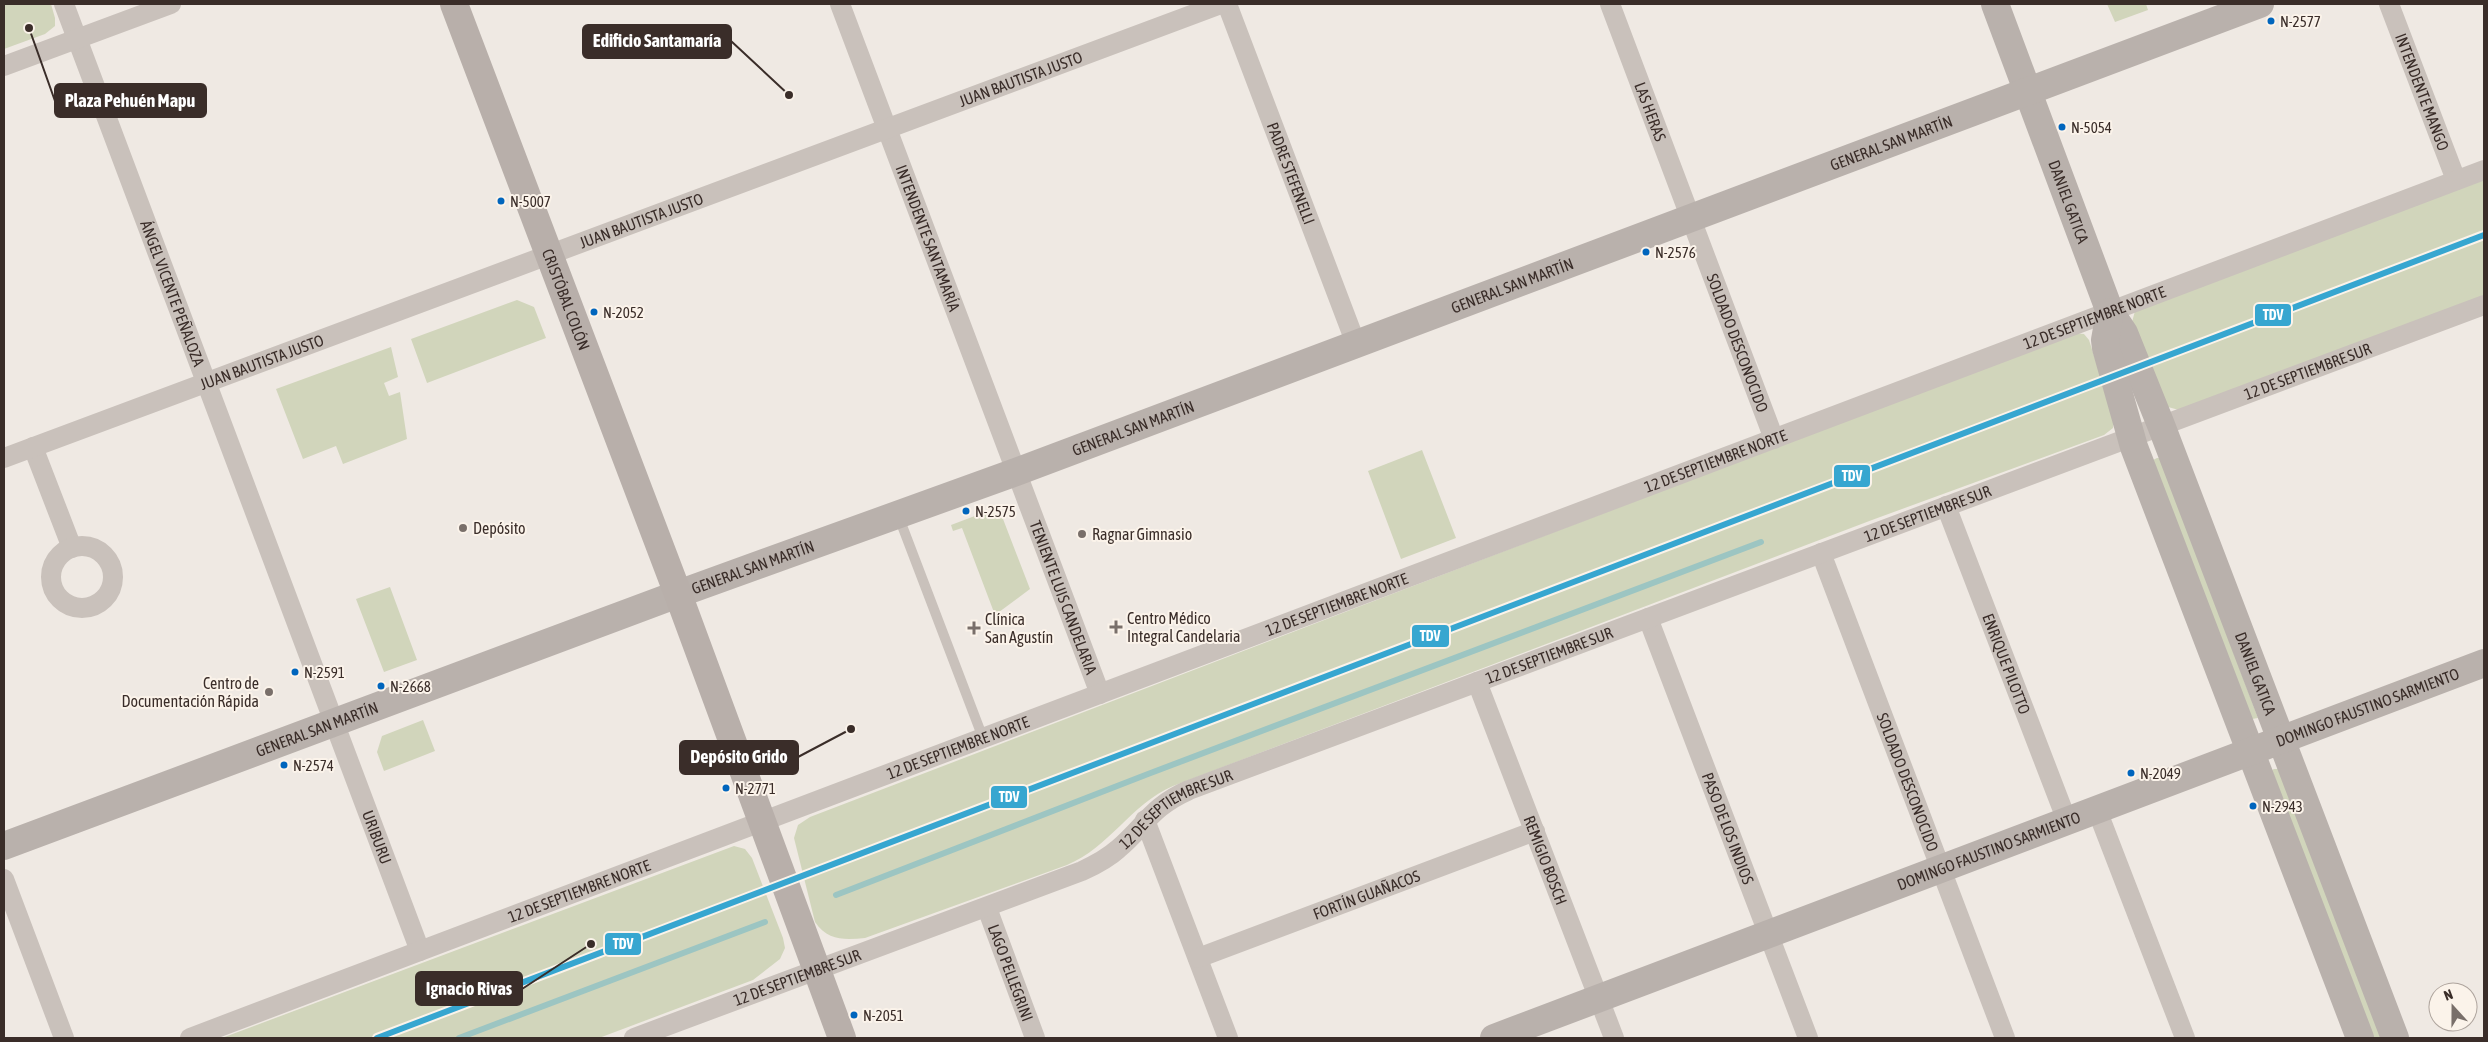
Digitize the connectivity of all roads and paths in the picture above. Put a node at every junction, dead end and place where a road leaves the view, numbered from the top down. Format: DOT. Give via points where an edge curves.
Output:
graph roads {
  1 [pos="64,4"];
  2 [pos="171,4"];
  3 [pos="454,4"];
  4 [pos="840,4"];
  5 [pos="1221,4"];
  6 [pos="1227,4"];
  7 [pos="1610,4"];
  8 [pos="1995,4"];
  9 [pos="2260,4"];
  10 [pos="2389,4"];
  11 [pos="77,38"];
  12 [pos="4,66"];
  13 [pos="2028,92"];
  14 [pos="887,129"];
  15 [pos="2484,170"];
  16 [pos="2456,180"];
  17 [pos="1690,219"];
  18 [pos="549,255"];
  19 [pos="2484,305"];
  20 [pos="2110,312"];
  21 [pos="1356,344"];
  22 [pos="206,383"];
  23 [pos="2161,425"];
  24 [pos="2131,436"];
  25 [pos="1774,439"];
  26 [pos="33,447"];
  27 [pos="4,458"];
  28 [pos="1016,472"];
  29 [pos="1946,506"];
  30 [pos="898,515"];
  31 [pos="72,548"];
  32 [pos="1821,553"];
  33 [pos="678,594"];
  34 [pos="1648,618"];
  35 [pos="2484,663"];
  36 [pos="1478,682"];
  37 [pos="1100,694"];
  38 [pos="334,723"];
  39 [pos="983,738"];
  40 [pos="2281,740"];
  41 [pos="2250,752"];
  42 [pos="2097,810"];
  43 [pos="1145,820"];
  44 [pos="2067,821"];
  45 [pos="761,822"];
  46 [pos="1535,831"];
  47 [pos="4,846"];
  48 [pos="1941,869"];
  49 [pos="4,879"];
  50 [pos="987,908"];
  51 [pos="1768,934"];
  52 [pos="420,951"];
  53 [pos="1198,958"];
  54 [pos="817,971"];
  55 [pos="1599,998"];
  56 [pos="64,1038"];
  57 [pos="190,1038"];
  58 [pos="634,1038"];
  59 [pos="842,1038"];
  60 [pos="1035,1038"];
  61 [pos="1228,1038"];
  62 [pos="1494,1038"];
  63 [pos="1614,1038"];
  64 [pos="1808,1038"];
  65 [pos="2005,1038"];
  66 [pos="2185,1038"];
  67 [pos="2360,1038"];
  68 [pos="2395,1038"];
  1 -- 11 [label="street, ÁNGEL VICENTE PEÑALOZA"];
  2 -- 11 [label="street"];
  3 -- 18 [label="main road, CRISTÓBAL COLÓN"];
  4 -- 14 [label="street, INTENDENTE SANTAMARÍA"];
  5 -- 14 [label="street, JUAN BAUTISTA JUSTO"];
  6 -- 21 [label="street, PADRE STEFENELLI"];
  7 -- 17 [label="street, LAS HERAS"];
  8 -- 13 [label="main road, DANIEL GATICA"];
  9 -- 13 [label="main road, GENERAL SAN MARTÍN"];
  10 -- 16 [label="street, INTENDENTE MANGO"];
  11 -- 12 [label="street"];
  11 -- 22 [label="street, ÁNGEL VICENTE PEÑALOZA"];
  13 -- 17 [label="main road, GENERAL SAN MARTÍN"];
  13 -- 20 [label="main road, DANIEL GATICA"];
  14 -- 18 [label="street, JUAN BAUTISTA JUSTO"];
  14 -- 28 [label="street, INTENDENTE SANTAMARÍA"];
  15 -- 16 [label="street, 12 DE SEPTIEMBRE NORTE"];
  16 -- 20 [label="street, 12 DE SEPTIEMBRE NORTE"];
  17 -- 21 [label="main road, GENERAL SAN MARTÍN"];
  17 -- 25 [label="street, SOLDADO DESCONOCIDO"];
  18 -- 22 [label="street, JUAN BAUTISTA JUSTO"];
  18 -- 33 [label="main road, CRISTÓBAL COLÓN"];
  19 -- 23 [label="street, 12 DE SEPTIEMBRE SUR"];
  20 -- 23 [label="main road, DANIEL GATICA" via="2124,333"];
  20 -- 24 [label="main road, DANIEL GATICA" via="2106,348"];
  20 -- 25 [label="street, 12 DE SEPTIEMBRE NORTE"];
  21 -- 28 [label="main road, GENERAL SAN MARTÍN"];
  22 -- 26 [label="street, JUAN BAUTISTA JUSTO"];
  22 -- 38 [label="street, ÁNGEL VICENTE PEÑALOZA"];
  23 -- 24 [label="street, 12 DE SEPTIEMBRE SUR"];
  23 -- 40 [label="main road, DANIEL GATICA"];
  24 -- 29 [label="street, 12 DE SEPTIEMBRE SUR"];
  24 -- 41 [label="main road, DANIEL GATICA"];
  25 -- 37 [label="street, 12 DE SEPTIEMBRE NORTE"];
  26 -- 27 [label="street, JUAN BAUTISTA JUSTO"];
  26 -- 31 [label="street"];
  28 -- 30 [label="main road, GENERAL SAN MARTÍN"];
  28 -- 37 [label="street, TENIENTE LUIS CANDELARIA"];
  29 -- 32 [label="street, 12 DE SEPTIEMBRE SUR"];
  29 -- 44 [label="street, ENRIQUE PILOTTO"];
  30 -- 33 [label="main road, GENERAL SAN MARTÍN"];
  30 -- 39 [label="lane"];
  32 -- 34 [label="street, 12 DE SEPTIEMBRE SUR"];
  32 -- 48 [label="street, SOLDADO DESCONOCIDO"];
  33 -- 38 [label="main road, GENERAL SAN MARTÍN"];
  33 -- 45 [label="main road, CRISTÓBAL COLÓN"];
  34 -- 36 [label="street, 12 DE SEPTIEMBRE SUR"];
  34 -- 51 [label="street, PASO DE LOS INDIOS"];
  35 -- 40 [label="main road, DOMINGO FAUSTINO SARMIENTO"];
  36 -- 43 [label="street, 12 DE SEPTIEMBRE SUR" via="1189,790 1164,802"];
  36 -- 46 [label="street, REMIGIO BOSCH"];
  37 -- 39 [label="street, 12 DE SEPTIEMBRE NORTE"];
  38 -- 47 [label="main road, GENERAL SAN MARTÍN"];
  38 -- 52 [label="street, URIBURU"];
  39 -- 45 [label="street, 12 DE SEPTIEMBRE NORTE"];
  40 -- 41 [label="main road, DOMINGO FAUSTINO SARMIENTO"];
  40 -- 68 [label="main road, DANIEL GATICA"];
  41 -- 42 [label="main road, DOMINGO FAUSTINO SARMIENTO"];
  41 -- 67 [label="main road, DANIEL GATICA"];
  42 -- 44 [label="main road, DOMINGO FAUSTINO SARMIENTO"];
  42 -- 66 [label="street"];
  43 -- 50 [label="street, 12 DE SEPTIEMBRE SUR" via="1120,848 1095,865"];
  43 -- 53 [label="street"];
  44 -- 48 [label="main road, DOMINGO FAUSTINO SARMIENTO"];
  45 -- 52 [label="street, 12 DE SEPTIEMBRE NORTE"];
  45 -- 54 [label="main road, CRISTÓBAL COLÓN"];
  46 -- 53 [label="street, FORTÍN GUAÑACOS"];
  46 -- 55 [label="street, REMIGIO BOSCH"];
  48 -- 51 [label="main road, DOMINGO FAUSTINO SARMIENTO"];
  48 -- 65 [label="street, SOLDADO DESCONOCIDO"];
  49 -- 56 [label="street"];
  50 -- 54 [label="street, 12 DE SEPTIEMBRE SUR"];
  50 -- 60 [label="street, LAGO PELLEGRINI"];
  51 -- 55 [label="main road, DOMINGO FAUSTINO SARMIENTO"];
  51 -- 64 [label="street, PASO DE LOS INDIOS"];
  52 -- 57 [label="street, 12 DE SEPTIEMBRE NORTE"];
  53 -- 61 [label="street"];
  54 -- 58 [label="street, 12 DE SEPTIEMBRE SUR"];
  54 -- 59 [label="main road, CRISTÓBAL COLÓN"];
  55 -- 62 [label="main road, DOMINGO FAUSTINO SARMIENTO"];
  55 -- 63 [label="street, REMIGIO BOSCH"];
}
